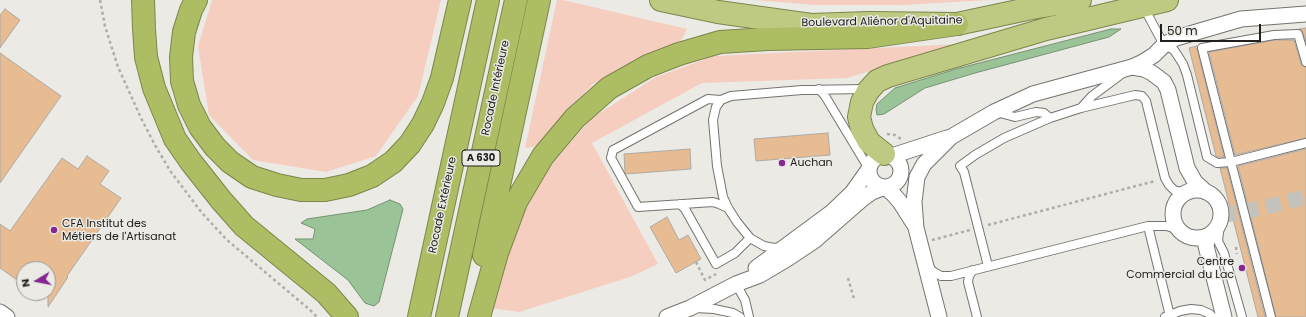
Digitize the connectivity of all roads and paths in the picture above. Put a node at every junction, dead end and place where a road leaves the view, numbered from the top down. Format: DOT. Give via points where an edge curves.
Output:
graph roads {
  1 [pos="143,0"];
  2 [pos="196,0"];
  3 [pos="460,0"];
  4 [pos="488,0"];
  5 [pos="516,0"];
  6 [pos="539,0"];
  7 [pos="661,0"];
  8 [pos="1080,0"];
  9 [pos="1167,0"];
  10 [pos="1143,5"];
  11 [pos="1306,14"];
  12 [pos="957,24"];
  13 [pos="1164,45"];
  14 [pos="1306,62"];
  15 [pos="1132,67"];
  16 [pos="870,89"];
  17 [pos="819,90"];
  18 [pos="721,100"];
  19 [pos="1081,108"];
  20 [pos="994,112"];
  21 [pos="1050,118"];
  22 [pos="951,137"];
  23 [pos="1306,143"];
  24 [pos="913,149"];
  25 [pos="878,155"];
  26 [pos="1232,162"];
  27 [pos="1165,178"];
  28 [pos="885,187"];
  29 [pos="1206,192"];
  30 [pos="1185,193"];
  31 [pos="680,204"];
  32 [pos="728,208"];
  33 [pos="1220,223"];
  34 [pos="1148,226"];
  35 [pos="916,228"];
  36 [pos="979,228"];
  37 [pos="1177,229"];
  38 [pos="1208,236"];
  39 [pos="750,238"];
  40 [pos="929,241"];
  41 [pos="784,247"];
  42 [pos="696,262"];
  43 [pos="925,264"];
  44 [pos="988,266"];
  45 [pos="973,270"];
  46 [pos="718,273"];
  47 [pos="848,278"];
  48 [pos="736,284"];
  49 [pos="854,299"];
  50 [pos="690,308"];
  51 [pos="0,312"];
  52 [pos="1168,316"];
  53 [pos="7,317"];
  54 [pos="347,317"];
  55 [pos="419,317"];
  56 [pos="447,317"];
  57 [pos="470,317"];
  58 [pos="479,317"];
  59 [pos="667,317"];
  60 [pos="740,317"];
  61 [pos="749,317"];
  62 [pos="939,317"];
  63 [pos="977,317"];
  64 [pos="1213,317"];
  65 [pos="1224,317"];
  66 [pos="1242,317"];
  67 [pos="1271,317"];
  1 -- 54 [label="highway" via="146,57 154,88 175,139 212,189 244,226 326,293"];
  2 -- 3 [label="highway" via="184,32 181,57 182,81 189,105 200,127 230,162 252,177 301,190 326,190 372,176 393,162 410,144 423,124 442,78"];
  4 -- 55 [label="highway, Rocade Extérieure / A 630"];
  5 -- 56 [label="highway, Rocade Intérieure / A 630"];
  6 -- 57 [label="highway"];
  7 -- 12 [label="highway, Boulevard Aliénor d'Aquitaine" via="718,12 811,25"];
  8 -- 12 [label="highway, Boulevard Aliénor d'Aquitaine"];
  9 -- 10 [label="highway"];
  10 -- 13 [label="lane"];
  10 -- 16 [label="highway" via="1046,29 888,76 877,81"];
  11 -- 13 [label="street" via="1241,19 1176,38"];
  12 -- 58 [label="highway" via="868,37 720,42 648,66 609,88 575,118 543,156 516,202 497,253"];
  13 -- 15 [label="street" via="1154,55"];
  13 -- 26 [label="lane" via="1174,50 1187,74 1207,156 1217,163"];
  14 -- 26 [label="lane" via="1298,34 1274,35 1202,48"];
  15 -- 19 [label="lane" via="1092,96"];
  15 -- 20 [label="street" via="1033,94"];
  15 -- 29 [label="street" via="1152,73 1164,82 1187,168 1195,182"];
  16 -- 17 [label="lane"];
  16 -- 25 [label="highway" via="862,102 859,117 862,129"];
  17 -- 18 [label="lane" via="731,96"];
  17 -- 25 [label="lane"];
  18 -- 31 [label="lane" via="708,99 613,150 611,158 638,207"];
  18 -- 32 [label="lane" via="716,107 713,120 720,185"];
  19 -- 21 [label="lane"];
  19 -- 27 [label="lane" via="1135,95 1142,96 1146,101"];
  20 -- 21 [label="lane" via="1015,117 1036,112 1044,113"];
  20 -- 22 [label="street"];
  21 -- 36 [label="lane" via="1004,138 960,166 964,172"];
  22 -- 24 [label="street"];
  22 -- 35 [label="street" via="924,164 917,177 914,202"];
  23 -- 26 [label="lane"];
  24 -- 25 [label="street"];
  24 -- 25 [label="path" via="894,135 882,135"];
  25 -- 28 [label="street" via="869,174 875,184"];
  25 -- 28 [label="street" via="897,159 902,169 896,184"];
  25 -- 41 [label="street" via="844,201"];
  26 -- 67 [label="lane"];
  27 -- 30 [label="lane" via="1174,190"];
  27 -- 36 [label="path"];
  28 -- 35 [label="street" via="900,202"];
  28 -- 48 [label="street" via="861,200 814,241 787,259 760,275"];
  29 -- 30 [label="street" via="1192,190"];
  29 -- 33 [label="street" via="1217,201"];
  30 -- 37 [label="street" via="1173,209"];
  31 -- 32 [label="lane" via="713,202"];
  31 -- 39 [label="lane" via="716,264 735,253"];
  32 -- 39 [label="lane"];
  33 -- 38 [label="street"];
  33 -- 66 [label="lane" via="1218,241 1224,253"];
  34 -- 37 [label="lane"];
  34 -- 44 [label="lane"];
  34 -- 52 [label="lane"];
  35 -- 43 [label="street"];
  36 -- 40 [label="path"];
  36 -- 44 [label="lane"];
  37 -- 38 [label="street" via="1195,239"];
  38 -- 65 [label="street" via="1206,246"];
  39 -- 41 [label="lane" via="764,246"];
  41 -- 48 [label="street"];
  42 -- 46 [label="path" via="705,280"];
  43 -- 45 [label="lane" via="941,276"];
  43 -- 62 [label="street"];
  44 -- 45 [label="lane"];
  45 -- 63 [label="lane" via="968,282"];
  47 -- 49 [label="path"];
  48 -- 50 [label="street"];
  48 -- 61 [label="lane" via="745,300"];
  50 -- 59 [label="street"];
  50 -- 60 [label="lane" via="714,309"];
  51 -- 53 [label="street"];
  52 -- 64 [label="lane" via="1191,309 1201,310"];
}
